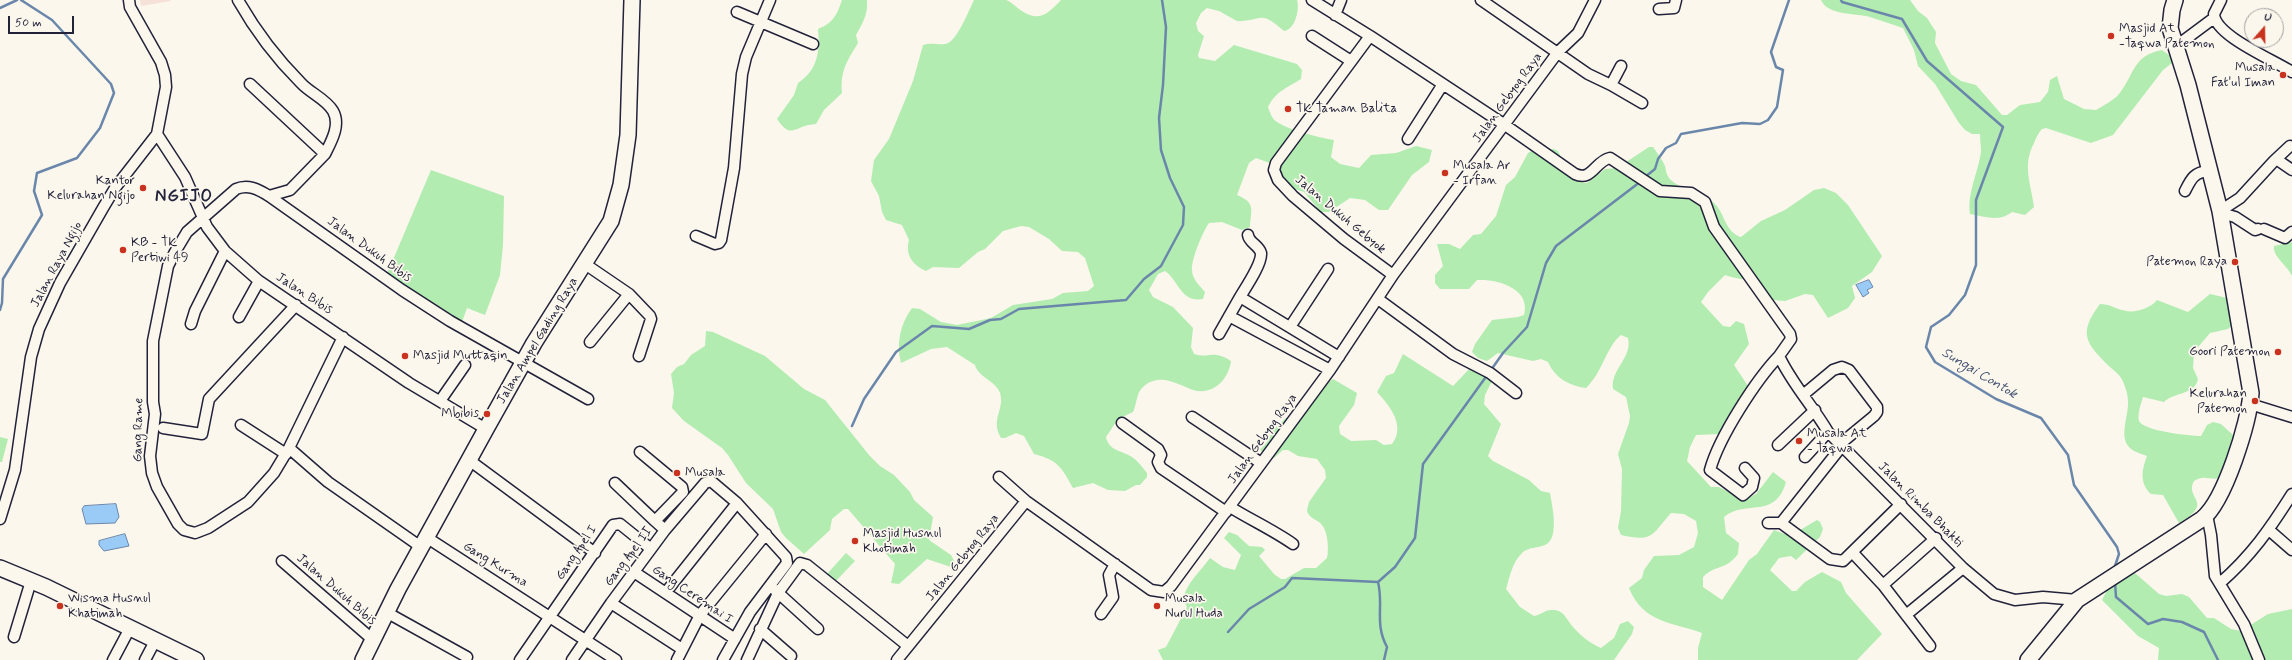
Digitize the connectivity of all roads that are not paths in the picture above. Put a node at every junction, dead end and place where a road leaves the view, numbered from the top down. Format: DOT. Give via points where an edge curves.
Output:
graph roads {
  1 [pos="129,0"];
  2 [pos="238,0"];
  3 [pos="632,0"];
  4 [pos="770,0"];
  5 [pos="1312,0"];
  6 [pos="1341,0"];
  7 [pos="1481,0"];
  8 [pos="1595,0"];
  9 [pos="1676,0"];
  10 [pos="2176,0"];
  11 [pos="2221,0"];
  12 [pos="1659,9"];
  13 [pos="737,12"];
  14 [pos="1334,15"];
  15 [pos="2214,18"];
  16 [pos="762,22"];
  17 [pos="1312,36"];
  18 [pos="1370,36"];
  19 [pos="813,44"];
  20 [pos="2175,47"];
  21 [pos="1558,52"];
  22 [pos="1351,61"];
  23 [pos="1621,66"];
  24 [pos="2292,72"];
  25 [pos="250,84"];
  26 [pos="1443,84"];
  27 [pos="1611,85"];
  28 [pos="1642,103"];
  29 [pos="1505,125"];
  30 [pos="157,134"];
  31 [pos="1408,139"];
  32 [pos="2290,146"];
  33 [pos="324,154"];
  34 [pos="2276,159"];
  35 [pos="2292,170"];
  36 [pos="2209,171"];
  37 [pos="2185,191"];
  38 [pos="269,196"];
  39 [pos="2220,212"];
  40 [pos="203,218"];
  41 [pos="2292,232"];
  42 [pos="1248,235"];
  43 [pos="696,236"];
  44 [pos="225,251"];
  45 [pos="586,264"];
  46 [pos="1328,269"];
  47 [pos="1393,275"];
  48 [pos="260,281"];
  49 [pos="629,294"];
  50 [pos="1243,299"];
  51 [pos="1378,299"];
  52 [pos="296,305"];
  53 [pos="1229,316"];
  54 [pos="239,317"];
  55 [pos="191,324"];
  56 [pos="1290,327"];
  57 [pos="1219,334"];
  58 [pos="343,337"];
  59 [pos="590,342"];
  60 [pos="639,356"];
  61 [pos="1779,356"];
  62 [pos="1339,357"];
  63 [pos="523,363"];
  64 [pos="465,365"];
  65 [pos="1330,370"];
  66 [pos="1516,393"];
  67 [pos="1803,395"];
  68 [pos="588,400"];
  69 [pos="440,401"];
  70 [pos="2250,404"];
  71 [pos="1815,410"];
  72 [pos="1192,416"];
  73 [pos="2292,417"];
  74 [pos="1122,423"];
  75 [pos="241,425"];
  76 [pos="163,428"];
  77 [pos="486,428"];
  78 [pos="1828,432"];
  79 [pos="1778,445"];
  80 [pos="1841,445"];
  81 [pos="287,451"];
  82 [pos="640,452"];
  83 [pos="1805,457"];
  84 [pos="468,460"];
  85 [pos="1261,463"];
  86 [pos="1745,468"];
  87 [pos="999,477"];
  88 [pos="614,483"];
  89 [pos="0,494"];
  90 [pos="2292,494"];
  91 [pos="1026,501"];
  92 [pos="737,503"];
  93 [pos="1901,504"];
  94 [pos="1228,509"];
  95 [pos="2,514"];
  96 [pos="2205,517"];
  97 [pos="655,521"];
  98 [pos="1781,523"];
  99 [pos="1768,524"];
  100 [pos="665,530"];
  101 [pos="2269,530"];
  102 [pos="766,534"];
  103 [pos="1936,538"];
  104 [pos="423,542"];
  105 [pos="1293,544"];
  106 [pos="651,549"];
  107 [pos="2292,550"];
  108 [pos="595,553"];
  109 [pos="1853,553"];
  110 [pos="282,562"];
  111 [pos="1115,564"];
  112 [pos="0,568"];
  113 [pos="1964,568"];
  114 [pos="634,572"];
  115 [pos="31,581"];
  116 [pos="2220,583"];
  117 [pos="1883,584"];
  118 [pos="774,590"];
  119 [pos="666,592"];
  120 [pos="2077,600"];
  121 [pos="611,603"];
  122 [pos="386,612"];
  123 [pos="1101,614"];
  124 [pos="550,615"];
  125 [pos="700,615"];
  126 [pos="1906,615"];
  127 [pos="130,628"];
  128 [pos="760,629"];
  129 [pos="818,629"];
  130 [pos="14,637"];
  131 [pos="586,638"];
  132 [pos="372,639"];
  133 [pos="735,639"];
  134 [pos="155,641"];
  135 [pos="908,646"];
  136 [pos="1930,646"];
  137 [pos="682,649"];
  138 [pos="791,656"];
  139 [pos="467,657"];
  140 [pos="748,658"];
  141 [pos="113,660"];
  142 [pos="145,660"];
  143 [pos="196,660"];
  144 [pos="364,660"];
  145 [pos="520,660"];
  146 [pos="572,660"];
  147 [pos="616,660"];
  148 [pos="677,660"];
  149 [pos="723,660"];
  150 [pos="897,660"];
  151 [pos="2028,660"];
  152 [pos="2259,660"];
  1 -- 30 [label="street, Jalan Raya Ngijo" via="130,7 161,62 165,75 166,87"];
  2 -- 33 [label="street" via="268,47 300,83 334,112 334,138"];
  3 -- 45 [label="main road, Jalan Ampel Gading Raya" via="628,128 621,185 611,221"];
  4 -- 16 [label="street"];
  5 -- 14 [label="street"];
  6 -- 14 [label="street"];
  7 -- 21 [label="street"];
  8 -- 21 [label="street, Jalan Gebyog Raya" via="1578,33"];
  9 -- 12 [label="street" via="1674,8"];
  10 -- 20 [label="main road" via="2170,28"];
  11 -- 15 [label="street"];
  13 -- 16 [label="street"];
  14 -- 18 [label="street"];
  15 -- 20 [label="street"];
  15 -- 24 [label="street" via="2217,24 2236,40"];
  16 -- 19 [label="street"];
  16 -- 43 [label="street" via="748,52 742,74 734,168 721,240 715,244"];
  17 -- 22 [label="street"];
  18 -- 22 [label="street, Jalan Dukuh Gebyok"];
  18 -- 26 [label="street"];
  20 -- 36 [label="main road" via="2188,86"];
  21 -- 27 [label="street" via="1588,74"];
  21 -- 29 [label="street, Jalan Gebyog Raya"];
  22 -- 47 [label="street, Jalan Dukuh Gebyok" via="1274,170 1278,180 1293,196 1344,239"];
  23 -- 27 [label="street"];
  25 -- 33 [label="street"];
  26 -- 29 [label="street"];
  26 -- 31 [label="street"];
  27 -- 28 [label="street"];
  29 -- 47 [label="street, Jalan Gebyog Raya"];
  29 -- 61 [label="street" via="1580,176 1587,176 1610,158 1660,191 1690,193 1705,202 1714,227 1790,334 1792,339"];
  30 -- 40 [label="street, Jalan Bibis" via="185,177"];
  30 -- 95 [label="street, Jalan Raya Ngijo" via="115,188 60,283 39,329 31,357 15,470"];
  32 -- 34 [label="street"];
  33 -- 38 [label="street" via="290,190"];
  34 -- 35 [label="street"];
  34 -- 39 [label="street" via="2240,198"];
  36 -- 37 [label="street" via="2200,171 2194,175"];
  36 -- 39 [label="main road"];
  38 -- 40 [label="street, Jalan Dukuh Bibis" via="254,188 242,186"];
  38 -- 63 [label="street, Jalan Dukuh Bibis" via="402,290"];
  39 -- 41 [label="street" via="2235,217 2255,230 2261,229 2285,238"];
  39 -- 70 [label="main road" via="2250,388"];
  40 -- 44 [label="street, Jalan Bibis"];
  40 -- 81 [label="street, Gang Rame" via="187,232 168,266 153,341 155,414 150,456 157,487 178,524 190,532 199,532 248,502 274,472"];
  42 -- 50 [label="street" via="1259,248 1260,258"];
  44 -- 48 [label="street, Jalan Bibis"];
  44 -- 55 [label="street"];
  45 -- 49 [label="street"];
  45 -- 63 [label="main road, Jalan Ampel Gading Raya"];
  46 -- 56 [label="street"];
  47 -- 51 [label="street, Jalan Gebyog Raya"];
  48 -- 52 [label="street, Jalan Bibis"];
  48 -- 54 [label="street"];
  49 -- 59 [label="street"];
  49 -- 60 [label="street" via="651,319"];
  50 -- 53 [label="street"];
  50 -- 56 [label="street"];
  51 -- 62 [label="street, Jalan Gebyog Raya"];
  51 -- 66 [label="street" via="1453,354 1489,373"];
  52 -- 58 [label="street, Jalan Bibis"];
  52 -- 76 [label="street" via="209,399 202,434"];
  53 -- 57 [label="street"];
  53 -- 65 [label="street"];
  56 -- 62 [label="street"];
  58 -- 69 [label="street, Jalan Bibis"];
  58 -- 81 [label="street"];
  61 -- 67 [label="street, Jalan Rimba Bhakti"];
  61 -- 86 [label="street" via="1747,398 1717,450 1710,470 1743,495 1752,487 1754,478"];
  62 -- 65 [label="street, Jalan Gebyog Raya"];
  63 -- 68 [label="street, Jalan Dukuh Bibis"];
  63 -- 77 [label="main road, Jalan Ampel Gading Raya"];
  64 -- 69 [label="street"];
  65 -- 85 [label="street, Jalan Gebyog Raya"];
  67 -- 71 [label="street, Jalan Rimba Bhakti"];
  67 -- 80 [label="street" via="1833,370 1842,367 1849,370 1877,407 1877,412"];
  69 -- 77 [label="street, Jalan Bibis"];
  70 -- 73 [label="street"];
  70 -- 96 [label="main road" via="2224,486 2215,506"];
  71 -- 78 [label="street, Jalan Rimba Bhakti"];
  71 -- 79 [label="street"];
  72 -- 85 [label="street"];
  74 -- 94 [label="street" via="1158,449 1161,455 1158,462 1161,468"];
  75 -- 81 [label="street"];
  77 -- 84 [label="main road, Jalan Ampel Gading Raya"];
  78 -- 80 [label="street, Jalan Rimba Bhakti"];
  78 -- 83 [label="street"];
  80 -- 93 [label="street, Jalan Rimba Bhakti"];
  80 -- 98 [label="street"];
  81 -- 104 [label="street" via="323,478"];
  82 -- 97 [label="street, Gang Apel II" via="682,487 683,492 680,496"];
  84 -- 104 [label="main road, Jalan Ampel Gading Raya"];
  84 -- 108 [label="street"];
  85 -- 94 [label="street, Jalan Gebyog Raya"];
  87 -- 91 [label="street"];
  88 -- 97 [label="street"];
  89 -- 95 [label="street"];
  90 -- 101 [label="street"];
  91 -- 111 [label="street, Jalan Gebyog Raya"];
  91 -- 135 [label="street, Jalan Gebyog Raya"];
  92 -- 100 [label="street" via="715,482 705,483"];
  92 -- 102 [label="street"];
  92 -- 119 [label="street"];
  93 -- 103 [label="street, Jalan Rimba Bhakti"];
  93 -- 109 [label="street"];
  94 -- 105 [label="street" via="1276,532"];
  94 -- 111 [label="street, Jalan Gebyog Raya" via="1164,592 1151,590"];
  96 -- 116 [label="street" via="2212,535 2214,572"];
  96 -- 120 [label="main road"];
  97 -- 100 [label="street, Gang Apel II"];
  98 -- 99 [label="street"];
  98 -- 109 [label="street" via="1830,559 1843,561"];
  100 -- 106 [label="street, Gang Apel II"];
  101 -- 107 [label="street"];
  101 -- 116 [label="street" via="2243,562"];
  102 -- 118 [label="street" via="786,557"];
  102 -- 125 [label="street"];
  103 -- 113 [label="street, Jalan Rimba Bhakti"];
  103 -- 117 [label="street"];
  104 -- 122 [label="main road, Jalan Ampel Gading Raya"];
  104 -- 124 [label="street, Gang Kurma"];
  106 -- 108 [label="street, Gang Apel I" via="620,524 616,524 611,527"];
  106 -- 114 [label="street, Gang Apel II"];
  108 -- 124 [label="street, Gang Apel I"];
  109 -- 117 [label="street"];
  110 -- 132 [label="street, Jalan Dukuh Bibis"];
  111 -- 123 [label="street" via="1109,575 1113,596"];
  112 -- 115 [label="main road"];
  113 -- 120 [label="street, Jalan Rimba Bhakti" via="1994,594 2015,600 2043,597"];
  113 -- 126 [label="street"];
  114 -- 119 [label="street, Gang Ceremai I"];
  114 -- 121 [label="street, Gang Apel II"];
  115 -- 127 [label="main road"];
  115 -- 130 [label="street"];
  116 -- 152 [label="street" via="2250,636"];
  117 -- 126 [label="street"];
  118 -- 128 [label="street"];
  118 -- 129 [label="street"];
  118 -- 133 [label="street" via="750,612"];
  118 -- 135 [label="street" via="796,566 800,563 807,565"];
  119 -- 125 [label="street, Gang Ceremai I"];
  120 -- 151 [label="main road"];
  121 -- 131 [label="street, Gang Apel II"];
  121 -- 137 [label="street"];
  122 -- 132 [label="main road, Jalan Ampel Gading Raya"];
  122 -- 139 [label="street"];
  124 -- 131 [label="street, Gang Kurma"];
  124 -- 145 [label="street, Gang Apel I"];
  125 -- 133 [label="street, Gang Ceremai I"];
  125 -- 137 [label="street"];
  126 -- 136 [label="street"];
  127 -- 134 [label="main road"];
  127 -- 141 [label="street"];
  128 -- 138 [label="street"];
  128 -- 140 [label="street"];
  131 -- 146 [label="street, Gang Apel II"];
  131 -- 147 [label="street, Gang Kurma"];
  132 -- 144 [label="main road, Jalan Ampel Gading Raya"];
  133 -- 149 [label="street"];
  134 -- 142 [label="street"];
  134 -- 143 [label="main road"];
  135 -- 150 [label="street, Jalan Gebyog Raya"];
  137 -- 148 [label="street"];
}
